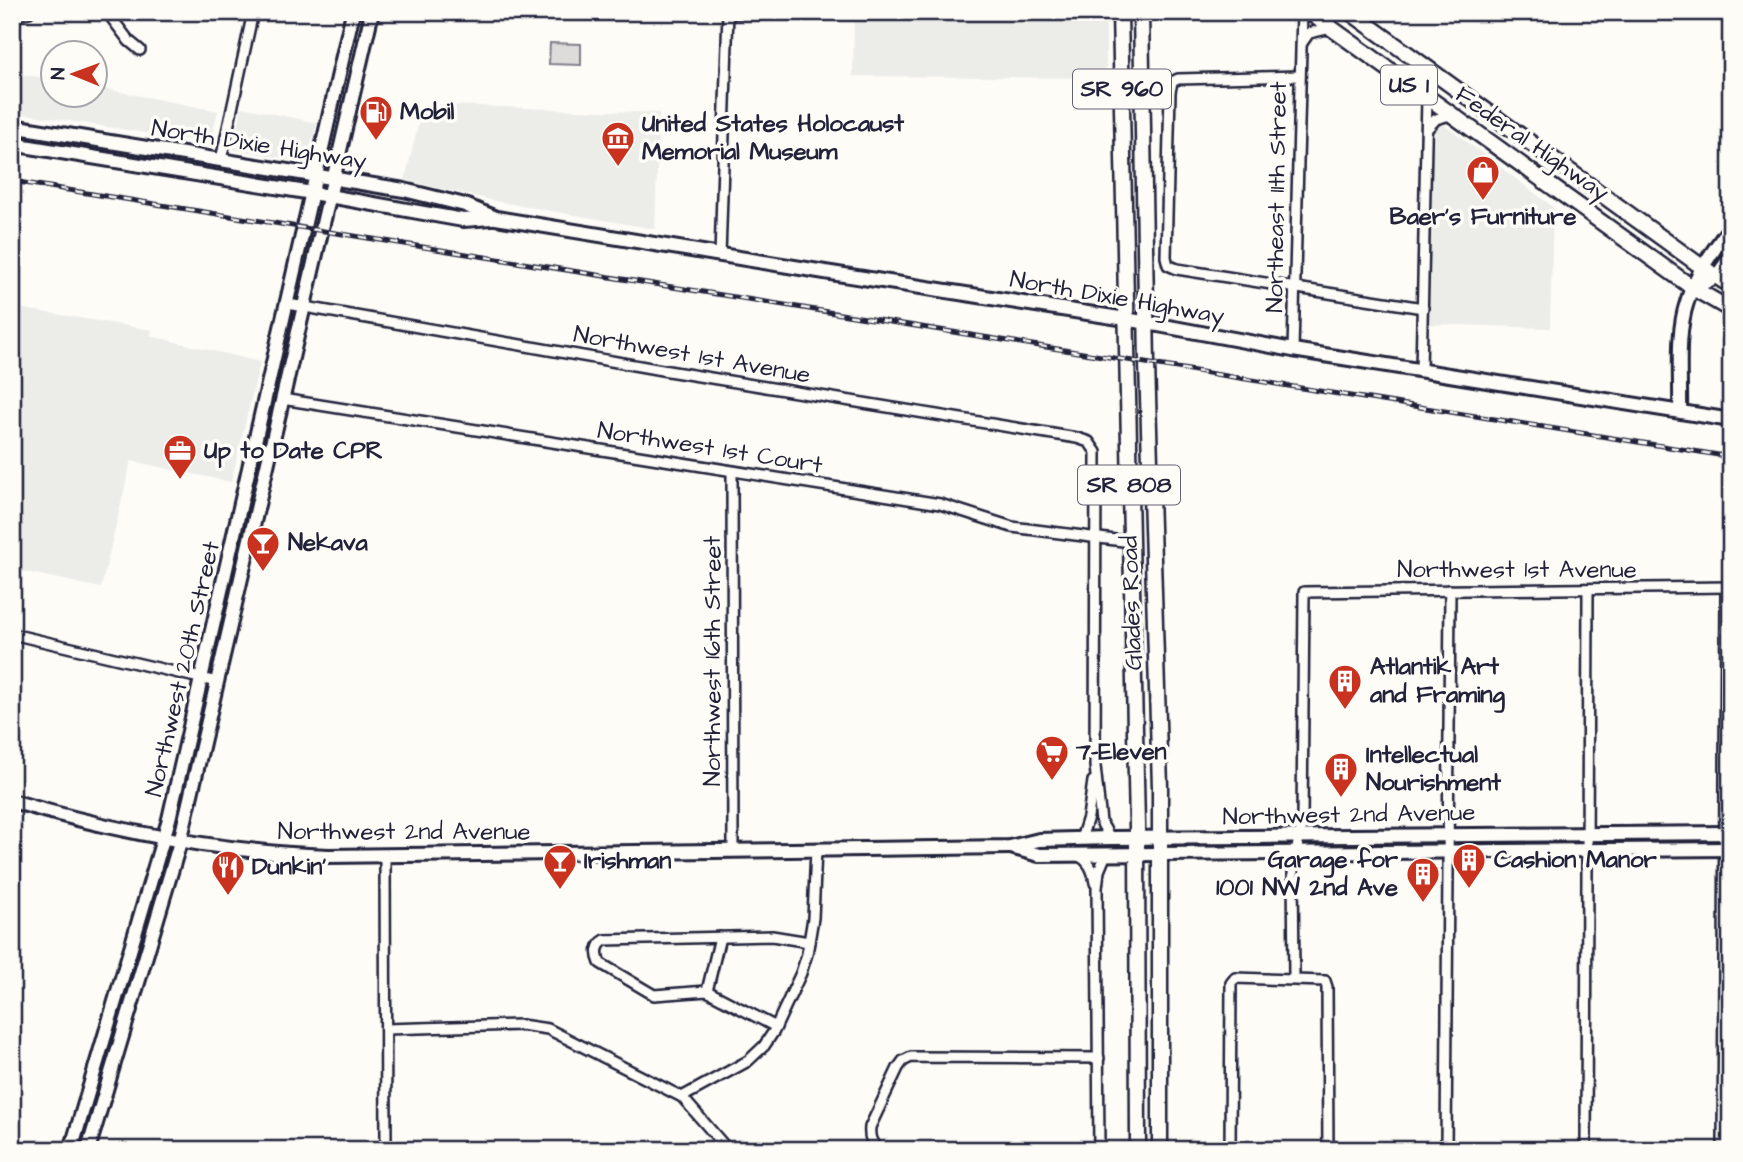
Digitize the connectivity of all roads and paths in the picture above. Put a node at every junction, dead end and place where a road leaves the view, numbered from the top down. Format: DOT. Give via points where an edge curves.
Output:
graph roads {
  1 [pos="29,12"];
  2 [pos="107,12"];
  3 [pos="253,12"];
  4 [pos="353,12"];
  5 [pos="372,12"];
  6 [pos="827,12"];
  7 [pos="1120,12"];
  8 [pos="1141,12"];
  9 [pos="1302,12"];
  10 [pos="1309,12"];
  11 [pos="1350,12"];
  12 [pos="1720,12"];
  13 [pos="728,13"];
  14 [pos="12,16"];
  15 [pos="1731,20"];
  16 [pos="1331,28"];
  17 [pos="346,42"];
  18 [pos="364,44"];
  19 [pos="1301,44"];
  20 [pos="140,51"];
  21 [pos="1426,66"];
  22 [pos="1385,67"];
  23 [pos="1299,76"];
  24 [pos="1427,98"];
  25 [pos="1474,101"];
  26 [pos="1450,114"];
  27 [pos="12,126"];
  28 [pos="1427,131"];
  29 [pos="67,135"];
  30 [pos="12,144"];
  31 [pos="64,153"];
  32 [pos="221,160"];
  33 [pos="1123,166"];
  34 [pos="316,175"];
  35 [pos="332,178"];
  36 [pos="313,192"];
  37 [pos="328,195"];
  38 [pos="496,218"];
  39 [pos="1731,226"];
  40 [pos="720,256"];
  41 [pos="1731,256"];
  42 [pos="1702,267"];
  43 [pos="1716,277"];
  44 [pos="1294,286"];
  45 [pos="1731,286"];
  46 [pos="1693,288"];
  47 [pos="288,304"];
  48 [pos="303,307"];
  49 [pos="1423,308"];
  50 [pos="1731,310"];
  51 [pos="1126,319"];
  52 [pos="1147,323"];
  53 [pos="1293,350"];
  54 [pos="276,356"];
  55 [pos="1421,370"];
  56 [pos="286,382"];
  57 [pos="282,399"];
  58 [pos="1679,411"];
  59 [pos="1731,420"];
  60 [pos="732,472"];
  61 [pos="1096,539"];
  62 [pos="1131,542"];
  63 [pos="228,569"];
  64 [pos="242,573"];
  65 [pos="1728,587"];
  66 [pos="1450,590"];
  67 [pos="1588,590"];
  68 [pos="12,634"];
  69 [pos="203,679"];
  70 [pos="217,682"];
  71 [pos="1095,766"];
  72 [pos="12,801"];
  73 [pos="1728,833"];
  74 [pos="1587,834"];
  75 [pos="1447,836"];
  76 [pos="1299,837"];
  77 [pos="1110,838"];
  78 [pos="1137,838"];
  79 [pos="1161,838"];
  80 [pos="164,839"];
  81 [pos="1081,839"];
  82 [pos="180,842"];
  83 [pos="1010,847"];
  84 [pos="816,849"];
  85 [pos="1728,849"];
  86 [pos="733,850"];
  87 [pos="1587,850"];
  88 [pos="1296,852"];
  89 [pos="1447,852"];
  90 [pos="1161,853"];
  91 [pos="1106,854"];
  92 [pos="1137,854"];
  93 [pos="385,855"];
  94 [pos="1074,855"];
  95 [pos="1097,888"];
  96 [pos="720,937"];
  97 [pos="809,942"];
  98 [pos="1294,978"];
  99 [pos="707,991"];
  100 [pos="776,1027"];
  101 [pos="107,1029"];
  102 [pos="386,1029"];
  103 [pos="122,1034"];
  104 [pos="1099,1058"];
  105 [pos="682,1097"];
  106 [pos="71,1150"];
  107 [pos="88,1150"];
  108 [pos="386,1150"];
  109 [pos="727,1150"];
  110 [pos="879,1150"];
  111 [pos="1099,1150"];
  112 [pos="1138,1150"];
  113 [pos="1160,1150"];
  114 [pos="1230,1150"];
  115 [pos="1328,1150"];
  116 [pos="1446,1150"];
  117 [pos="1586,1150"];
  118 [pos="1723,1150"];
  1 -- 14 [label="street"];
  2 -- 20 [label="street"];
  3 -- 32 [label="street"];
  4 -- 17 [label="street, Northwest 20th Street"];
  5 -- 18 [label="street, Northwest 20th Street"];
  6 -- 13 [label="street"];
  7 -- 33 [label="main road, Glades Road / SR 960"];
  8 -- 52 [label="main road, Glades Road / SR 808"];
  9 -- 19 [label="street, Northeast 11th Street"];
  10 -- 16 [label="main road, Federal Highway / US 1"];
  11 -- 21 [label="main road, Federal Highway / US 1"];
  12 -- 15 [label="street"];
  13 -- 40 [label="street"];
  16 -- 19 [label="street" via="1309,33"];
  16 -- 22 [label="main road, Federal Highway / US 1"];
  17 -- 18 [label="street"];
  17 -- 34 [label="street, Northwest 20th Street"];
  18 -- 35 [label="street, Northwest 20th Street"];
  19 -- 23 [label="street, Northeast 11th Street"];
  21 -- 22 [label="main road" via="1411,72"];
  21 -- 25 [label="main road, Federal Highway / US 1"];
  22 -- 24 [label="main road, Federal Highway / US 1"];
  23 -- 44 [label="street, Northeast 11th Street"];
  23 -- 44 [label="street" via="1172,82 1166,243 1168,265 1177,270"];
  24 -- 25 [label="main road" via="1447,95"];
  24 -- 26 [label="main road, Federal Highway / US 1"];
  24 -- 28 [label="street"];
  25 -- 42 [label="main road, Federal Highway / US 1"];
  26 -- 28 [label="street" via="1436,119"];
  26 -- 46 [label="main road, Federal Highway / US 1"];
  27 -- 29 [label="street, North Dixie Highway"];
  28 -- 49 [label="street"];
  29 -- 31 [label="street"];
  29 -- 32 [label="street, North Dixie Highway"];
  30 -- 31 [label="street, North Dixie Highway"];
  31 -- 36 [label="street, North Dixie Highway"];
  32 -- 34 [label="street, North Dixie Highway"];
  33 -- 51 [label="main road, Glades Road / SR 808"];
  34 -- 35 [label="street, North Dixie Highway"];
  34 -- 36 [label="street, Northwest 20th Street"];
  35 -- 37 [label="street, Northwest 20th Street"];
  35 -- 38 [label="street, North Dixie Highway" via="417,193"];
  36 -- 37 [label="street, North Dixie Highway"];
  36 -- 47 [label="street, Northwest 20th Street"];
  37 -- 38 [label="street, North Dixie Highway" via="463,220"];
  37 -- 48 [label="street, Northwest 20th Street"];
  38 -- 40 [label="street, North Dixie Highway"];
  39 -- 42 [label="street"];
  40 -- 51 [label="street, North Dixie Highway"];
  41 -- 43 [label="street"];
  42 -- 43 [label="main road, Federal Highway / US 1"];
  42 -- 46 [label="street"];
  43 -- 45 [label="main road, Federal Highway / US 1"];
  43 -- 46 [label="street"];
  44 -- 49 [label="street"];
  44 -- 53 [label="street, Northeast 11th Street"];
  46 -- 50 [label="main road, Federal Highway / US 1"];
  46 -- 58 [label="street" via="1683,321"];
  47 -- 48 [label="street, Northwest 1st Avenue"];
  47 -- 54 [label="street, Northwest 20th Street"];
  48 -- 56 [label="street, Northwest 20th Street"];
  48 -- 61 [label="street, Northwest 1st Avenue" via="1077,438 1089,442 1096,452"];
  49 -- 55 [label="street"];
  51 -- 52 [label="street, North Dixie Highway"];
  51 -- 62 [label="main road, Glades Road / SR 808"];
  52 -- 53 [label="street, North Dixie Highway"];
  52 -- 79 [label="main road, Glades Road / SR 808"];
  53 -- 55 [label="street, North Dixie Highway"];
  54 -- 56 [label="street"];
  54 -- 63 [label="street, Northwest 20th Street"];
  55 -- 58 [label="street, North Dixie Highway"];
  56 -- 57 [label="street, Northwest 20th Street"];
  57 -- 60 [label="street, Northwest 1st Court"];
  57 -- 64 [label="street, Northwest 20th Street"];
  58 -- 59 [label="street, North Dixie Highway"];
  60 -- 61 [label="street, Northwest 1st Court" via="940,504 1012,527"];
  60 -- 86 [label="street, Northwest 16th Street"];
  61 -- 62 [label="street, Northwest 1st Court"];
  61 -- 71 [label="street"];
  62 -- 78 [label="main road, Glades Road / SR 808"];
  63 -- 64 [label="street"];
  63 -- 69 [label="street, Northwest 20th Street"];
  64 -- 70 [label="street, Northwest 20th Street"];
  65 -- 67 [label="street, Northwest 1st Avenue"];
  65 -- 73 [label="street"];
  66 -- 67 [label="street, Northwest 1st Avenue"];
  66 -- 75 [label="street"];
  66 -- 76 [label="street, Northwest 1st Avenue" via="1304,592"];
  67 -- 74 [label="street"];
  68 -- 69 [label="street"];
  69 -- 70 [label="street"];
  69 -- 80 [label="street, Northwest 20th Street"];
  70 -- 82 [label="street, Northwest 20th Street"];
  71 -- 77 [label="street" via="1101,822"];
  71 -- 81 [label="street"];
  72 -- 80 [label="street, Northwest 2nd Avenue"];
  73 -- 74 [label="street, Northwest 2nd Avenue"];
  73 -- 85 [label="street"];
  74 -- 75 [label="street, Northwest 2nd Avenue"];
  74 -- 87 [label="street"];
  75 -- 76 [label="street, Northwest 2nd Avenue"];
  75 -- 89 [label="street"];
  76 -- 79 [label="street, Northwest 2nd Avenue"];
  76 -- 88 [label="street"];
  77 -- 78 [label="street, Northwest 2nd Avenue"];
  77 -- 81 [label="street, Northwest 2nd Avenue"];
  78 -- 79 [label="street, Northwest 2nd Avenue"];
  78 -- 92 [label="main road, Glades Road / SR 808"];
  79 -- 90 [label="main road, Glades Road / SR 808"];
  80 -- 82 [label="street, Northwest 2nd Avenue"];
  80 -- 101 [label="street, Northwest 20th Street"];
  81 -- 83 [label="street, Northwest 2nd Avenue" via="1039,840"];
  82 -- 93 [label="street, Northwest 2nd Avenue" via="305,855"];
  82 -- 103 [label="street, Northwest 20th Street"];
  83 -- 84 [label="street, Northwest 2nd Avenue"];
  83 -- 94 [label="street, Northwest 2nd Avenue" via="1039,855"];
  84 -- 86 [label="street, Northwest 2nd Avenue"];
  84 -- 97 [label="street"];
  85 -- 87 [label="street, Northwest 2nd Avenue"];
  85 -- 118 [label="street"];
  86 -- 93 [label="street, Northwest 2nd Avenue"];
  87 -- 89 [label="street, Northwest 2nd Avenue"];
  87 -- 117 [label="street"];
  88 -- 89 [label="street, Northwest 2nd Avenue"];
  88 -- 90 [label="street, Northwest 2nd Avenue"];
  88 -- 98 [label="street"];
  89 -- 116 [label="street"];
  90 -- 92 [label="street, Northwest 2nd Avenue"];
  90 -- 113 [label="main road, Glades Road / SR 808"];
  91 -- 92 [label="street, Northwest 2nd Avenue"];
  91 -- 94 [label="street, Northwest 2nd Avenue"];
  91 -- 95 [label="street"];
  92 -- 112 [label="main road, Glades Road / SR 808"];
  93 -- 102 [label="street"];
  94 -- 95 [label="street" via="1089,864"];
  95 -- 104 [label="street"];
  96 -- 97 [label="street" via="772,936"];
  96 -- 99 [label="street"];
  96 -- 99 [label="street" via="606,940 598,949 600,963 654,995"];
  97 -- 100 [label="street" via="801,973"];
  98 -- 114 [label="street" via="1235,978 1231,983"];
  98 -- 115 [label="street" via="1325,981 1327,987"];
  99 -- 100 [label="street"];
  100 -- 105 [label="street" via="748,1061"];
  101 -- 103 [label="street"];
  101 -- 106 [label="street, Northwest 20th Street"];
  102 -- 105 [label="street" via="543,1028"];
  102 -- 108 [label="street"];
  103 -- 107 [label="street, Northwest 20th Street"];
  104 -- 110 [label="street" via="911,1057 898,1068 870,1127 869,1136"];
  104 -- 111 [label="street"];
  105 -- 109 [label="street"];
}
